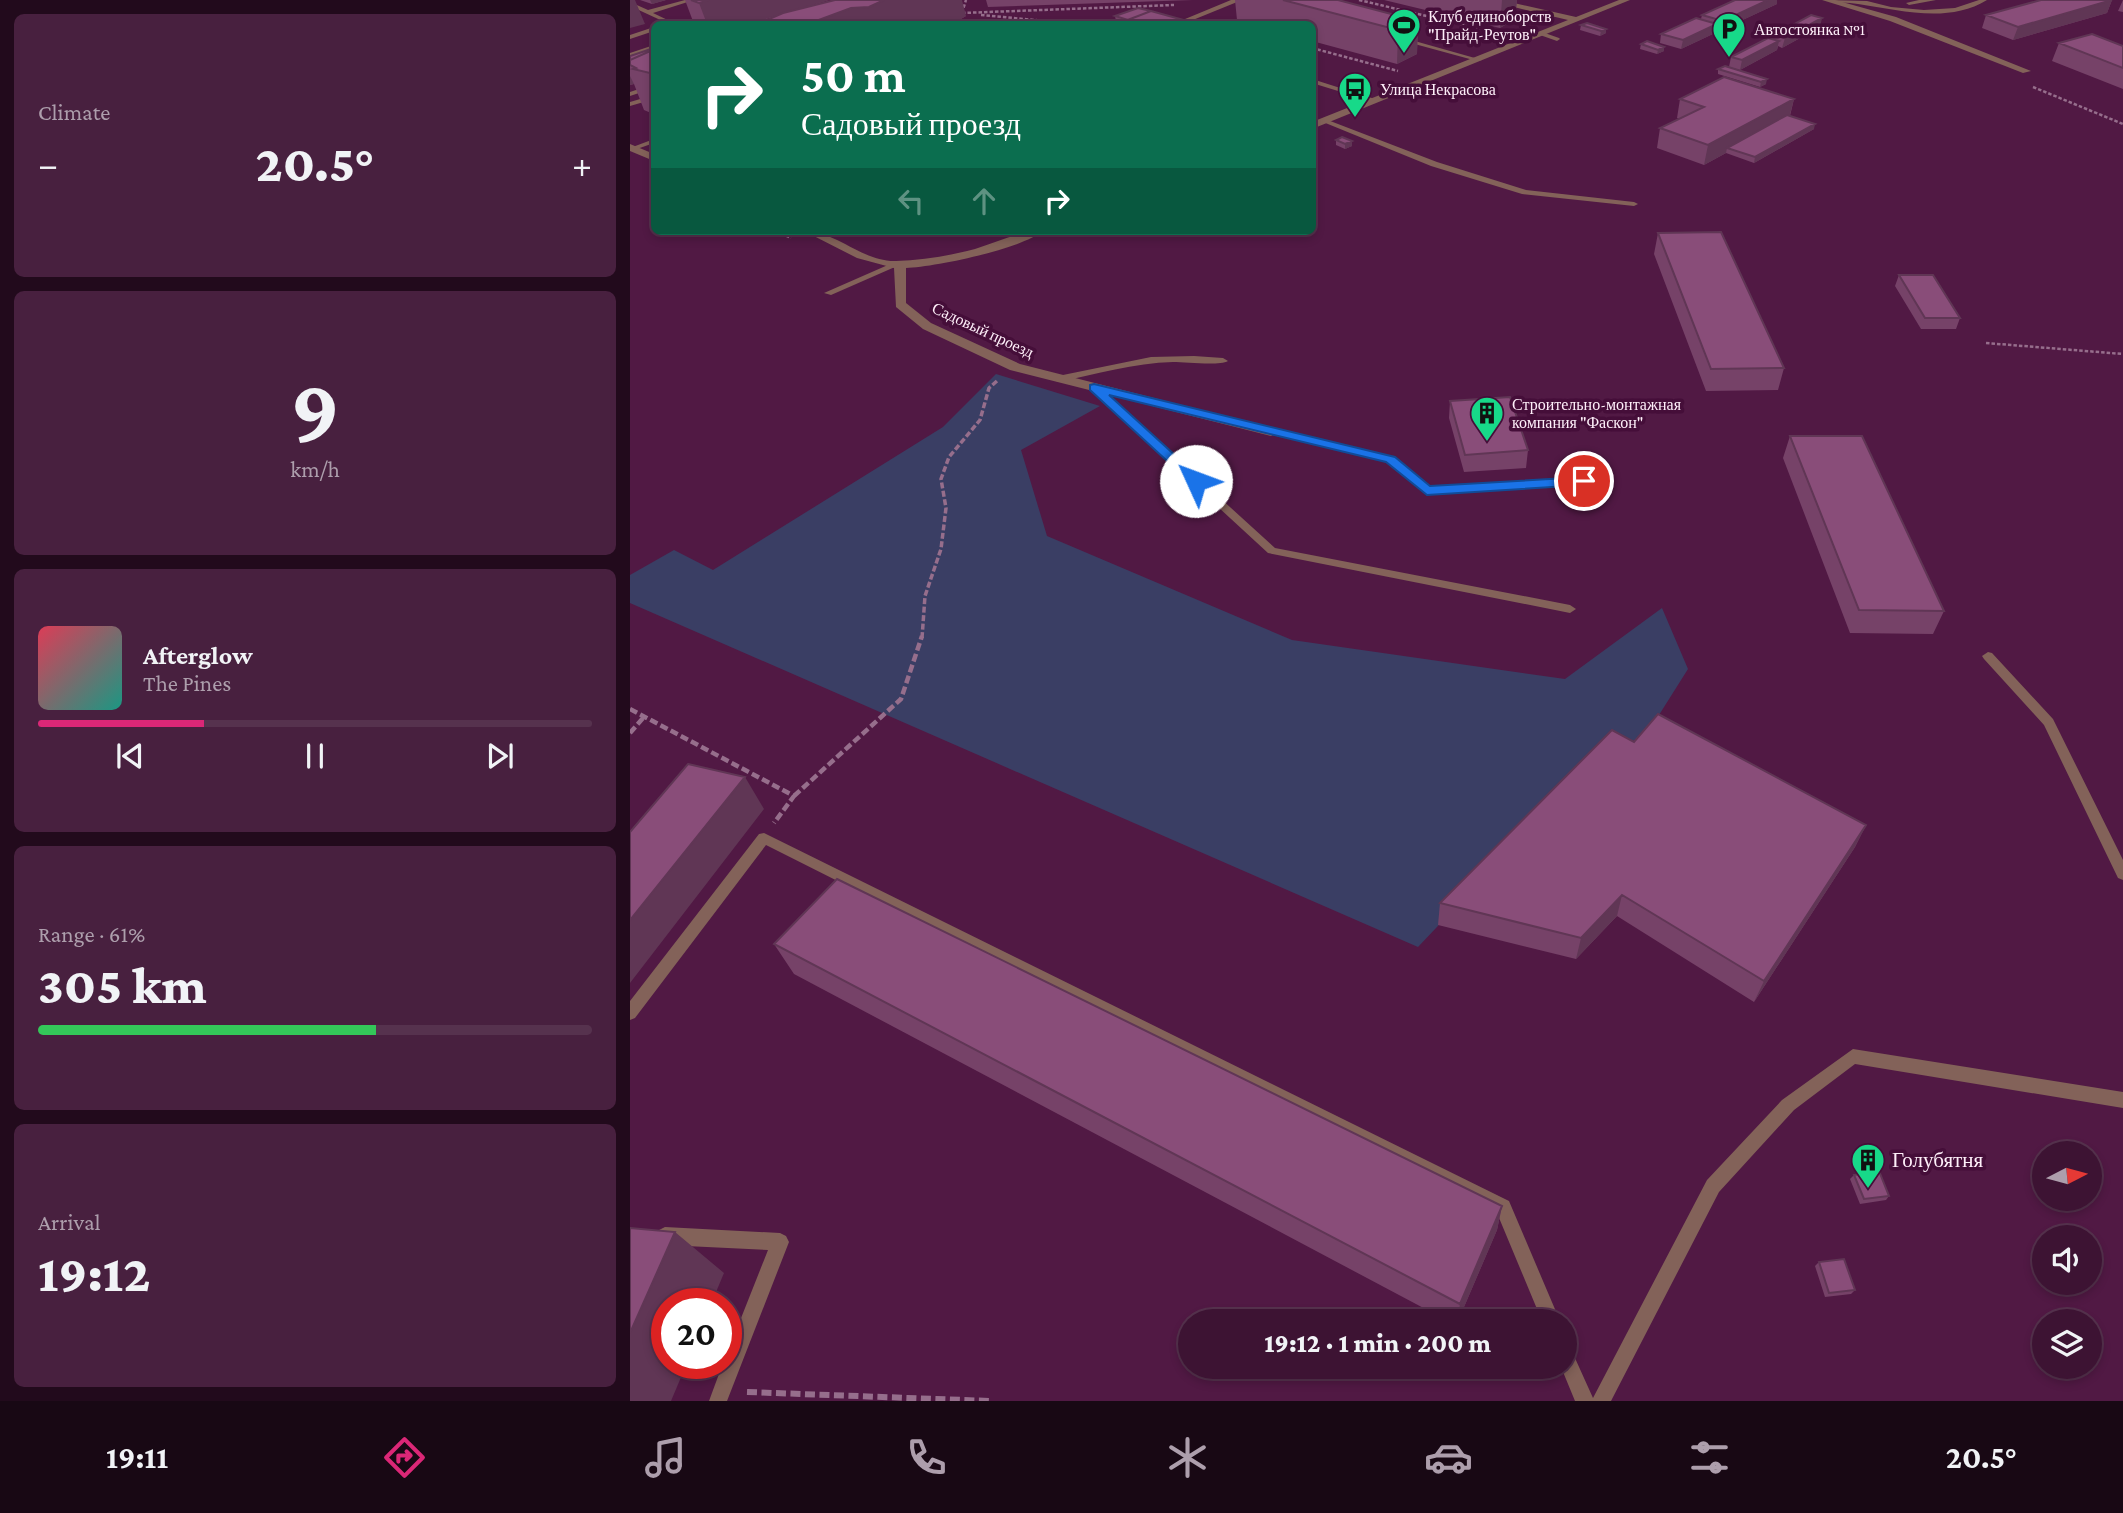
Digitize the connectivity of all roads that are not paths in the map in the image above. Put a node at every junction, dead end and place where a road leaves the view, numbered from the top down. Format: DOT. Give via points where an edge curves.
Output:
graph roads {
  1 [pos="691,0"];
  2 [pos="1238,0"];
  3 [pos="1489,0"];
  4 [pos="1626,0"];
  5 [pos="1828,0"];
  6 [pos="1933,0"];
  7 [pos="1984,0"];
  8 [pos="1508,2"];
  9 [pos="1861,3"];
  10 [pos="630,4"];
  11 [pos="649,12"];
  12 [pos="1579,20"];
  13 [pos="666,21"];
  14 [pos="1185,21"];
  15 [pos="651,30"];
  16 [pos="1542,34"];
  17 [pos="630,37"];
  18 [pos="1395,37"];
  19 [pos="1557,39"];
  20 [pos="651,48"];
  21 [pos="630,55"];
  22 [pos="1479,60"];
  23 [pos="2026,71"];
  24 [pos="1316,82"];
  25 [pos="651,87"];
  26 [pos="630,94"];
  27 [pos="651,98"];
  28 [pos="1376,101"];
  29 [pos="630,104"];
  30 [pos="1325,121"];
  31 [pos="1316,124"];
  32 [pos="651,142"];
  33 [pos="632,148"];
  34 [pos="651,157"];
  35 [pos="1634,204"];
  36 [pos="819,235"];
  37 [pos="1026,235"];
  38 [pos="900,263"];
  39 [pos="828,293"];
  40 [pos="1223,361"];
  41 [pos="1058,379"];
  42 [pos="1094,388"];
  43 [pos="1271,432"];
  44 [pos="1584,481"];
  45 [pos="1570,609"];
  46 [pos="1988,656"];
  47 [pos="2123,874"];
  48 [pos="630,1013"];
  49 [pos="2123,1100"];
  50 [pos="644,1235"];
  51 [pos="1546,1309"];
  52 [pos="1575,1379"];
  53 [pos="720,1396"];
  54 [pos="1585,1401"];
  55 [pos="1601,1401"];
  1 -- 11 [label="lane"];
  2 -- 14 [label="street"];
  3 -- 8 [label="street"];
  4 -- 12 [label="street"];
  5 -- 9 [label="lane"];
  5 -- 23 [label="street" via="1892,19"];
  6 -- 9 [label="lane"];
  7 -- 9 [label="lane" via="1943,12"];
  8 -- 12 [label="street"];
  10 -- 11 [label="lane"];
  11 -- 13 [label="lane"];
  12 -- 16 [label="street"];
  15 -- 17 [label="lane"];
  16 -- 19 [label="lane"];
  16 -- 22 [label="street"];
  18 -- 22 [label="lane"];
  20 -- 21 [label="lane"];
  22 -- 28 [label="street"];
  24 -- 28 [label="lane"];
  25 -- 26 [label="lane"];
  27 -- 29 [label="lane"];
  28 -- 30 [label="street"];
  30 -- 31 [label="street"];
  30 -- 35 [label="lane" via="1434,164 1525,192"];
  32 -- 33 [label="lane"];
  33 -- 34 [label="street"];
  36 -- 38 [label="street" via="868,258"];
  37 -- 38 [label="street" via="966,256"];
  38 -- 39 [label="lane"];
  38 -- 41 [label="street, Садовый проезд" via="900,304 927,326 1015,366"];
  40 -- 41 [label="lane" via="1151,360"];
  41 -- 42 [label="street, Садовый проезд"];
  42 -- 43 [label="street, Садовый проезд"];
  42 -- 45 [label="lane" via="1272,551"];
  43 -- 44 [label="lane" via="1390,460 1427,491"];
  46 -- 47 [label="lane" via="2049,722"];
  48 -- 51 [label="lane" via="764,838 1503,1206"];
  49 -- 55 [label="lane" via="1853,1056 1788,1105 1713,1186"];
  50 -- 53 [label="lane" via="780,1242"];
  52 -- 54 [label="lane"];
}
